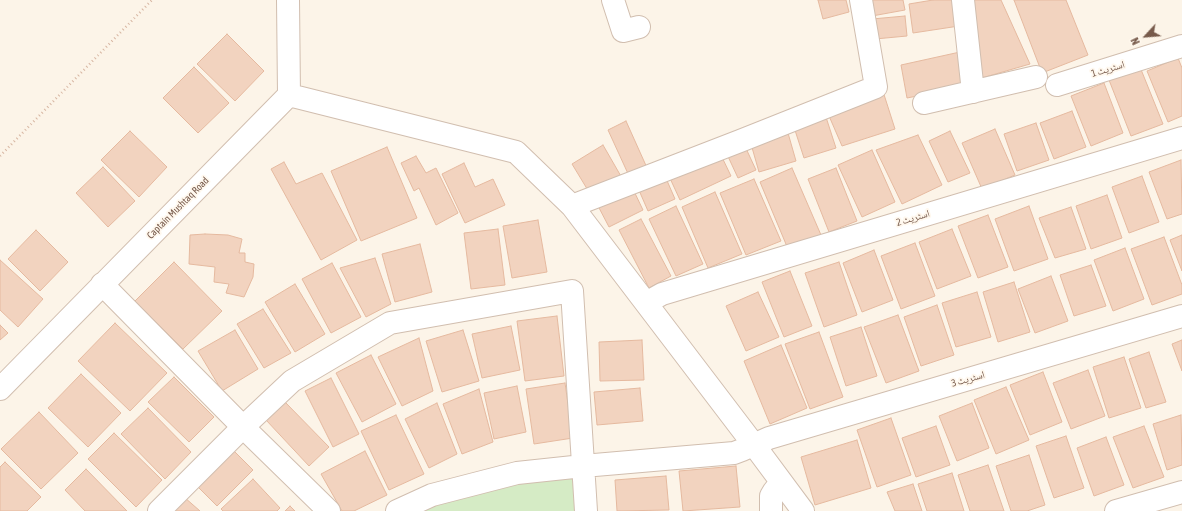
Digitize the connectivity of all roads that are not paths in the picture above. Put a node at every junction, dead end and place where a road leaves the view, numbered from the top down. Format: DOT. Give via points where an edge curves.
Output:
graph roads {
  1 [pos="288,0"];
  2 [pos="613,0"];
  3 [pos="861,0"];
  4 [pos="963,0"];
  5 [pos="639,27"];
  6 [pos="1182,46"];
  7 [pos="1036,77"];
  8 [pos="1057,85"];
  9 [pos="973,92"];
  10 [pos="289,95"];
  11 [pos="924,103"];
  12 [pos="1182,138"];
  13 [pos="572,206"];
  14 [pos="102,284"];
  15 [pos="646,303"];
  16 [pos="1182,316"];
  17 [pos="0,389"];
  18 [pos="243,427"];
  19 [pos="754,444"];
  20 [pos="583,466"];
  21 [pos="781,482"];
  22 [pos="1182,492"];
  23 [pos="159,511"];
  24 [pos="329,511"];
  25 [pos="397,511"];
  26 [pos="586,511"];
  27 [pos="771,511"];
  28 [pos="803,511"];
  29 [pos="1116,511"];
  1 -- 10 [label="street"];
  2 -- 5 [label="street" via="623,31"];
  3 -- 13 [label="street" via="876,87"];
  4 -- 9 [label="street"];
  6 -- 8 [label="street, اسٹریٹ 1"];
  7 -- 9 [label="street"];
  9 -- 11 [label="street"];
  10 -- 13 [label="street" via="516,152"];
  10 -- 14 [label="street, Captain Mushtaq Road"];
  12 -- 15 [label="street, اسٹریٹ 2" via="662,294"];
  13 -- 15 [label="street"];
  14 -- 17 [label="street, Captain Mushtaq Road"];
  14 -- 18 [label="street"];
  15 -- 19 [label="street"];
  16 -- 19 [label="street, اسٹریٹ 3"];
  18 -- 20 [label="street" via="292,380 390,323 572,291"];
  18 -- 23 [label="street"];
  18 -- 24 [label="street"];
  19 -- 20 [label="street, اسٹریٹ 3" via="734,452"];
  19 -- 21 [label="street"];
  20 -- 25 [label="street, اسٹریٹ 3" via="510,475 432,495"];
  20 -- 26 [label="street"];
  21 -- 27 [label="street" via="771,496"];
  21 -- 28 [label="street"];
  22 -- 29 [label="street"];
}
